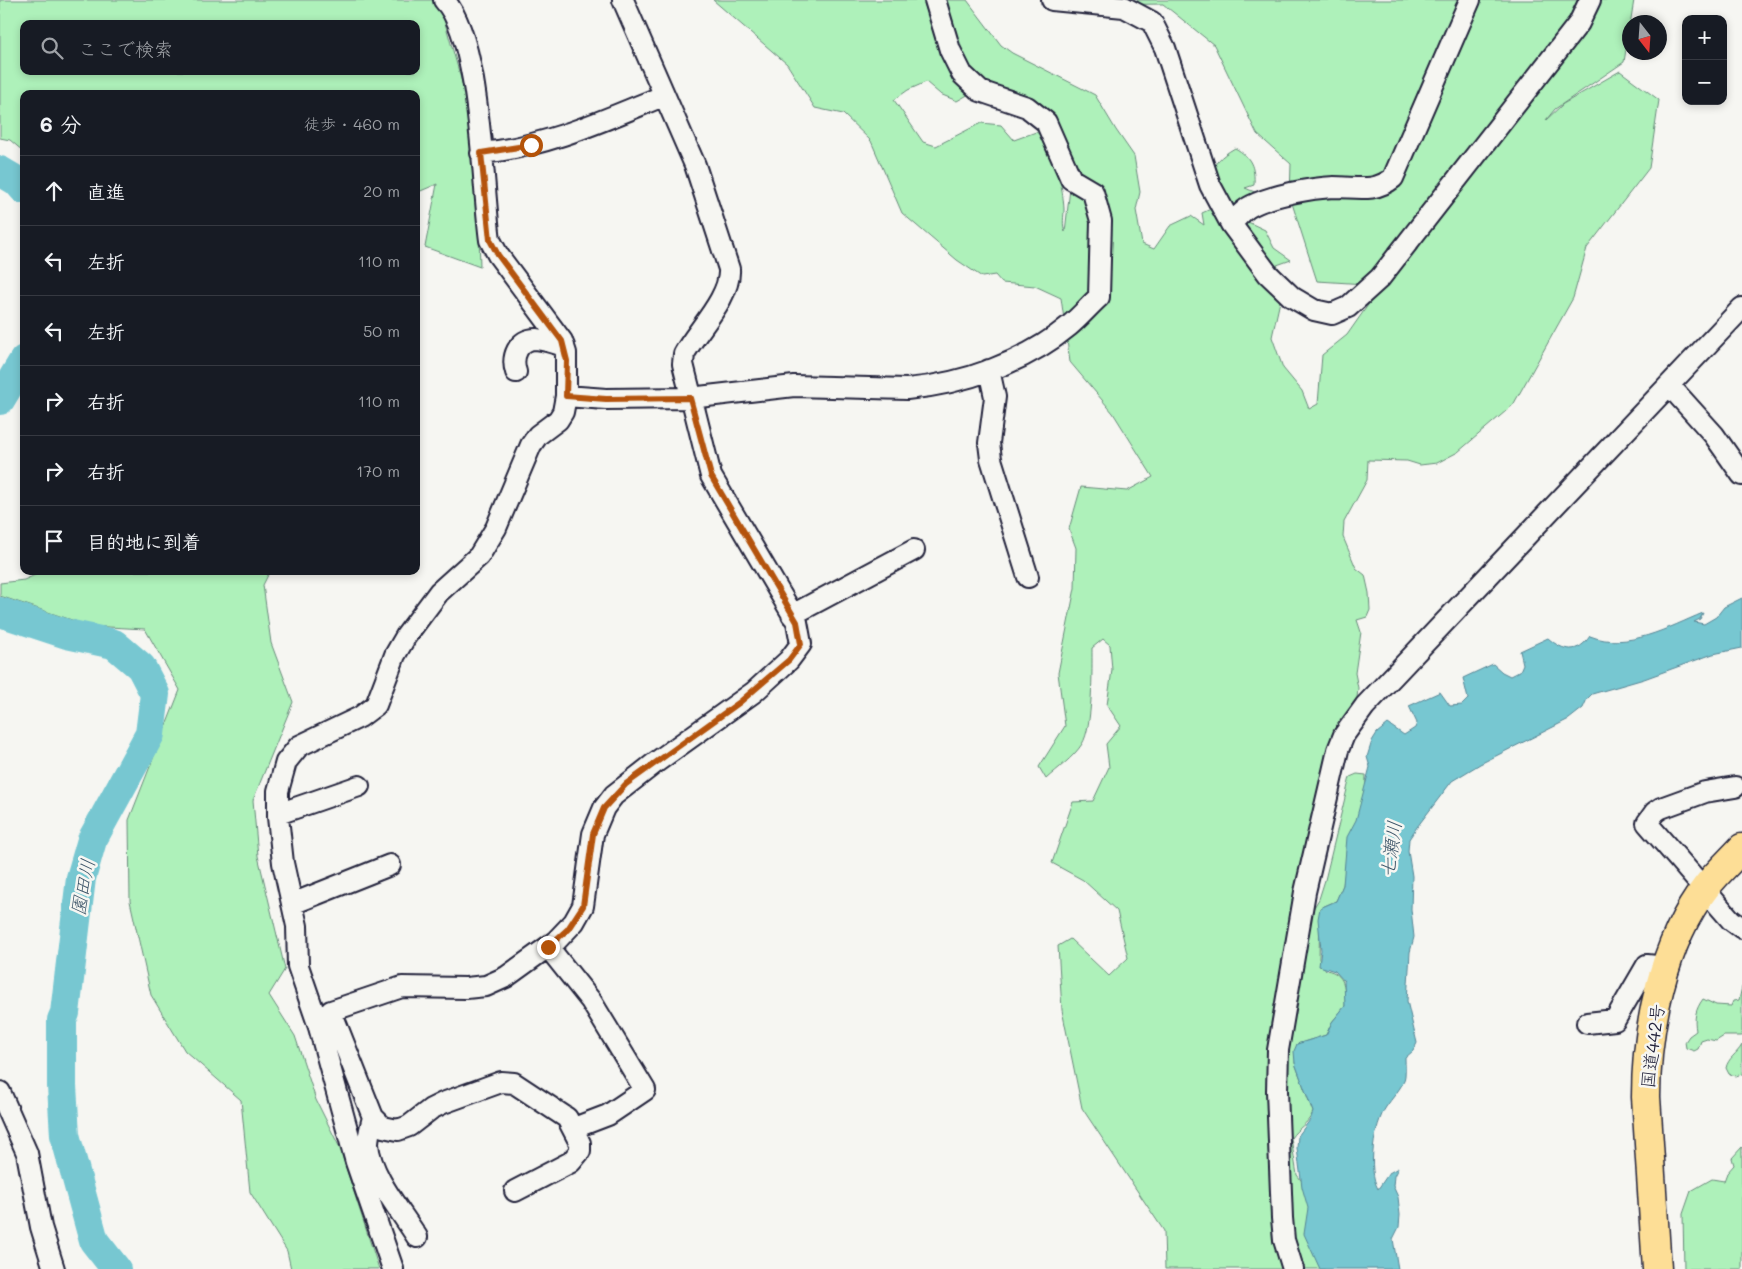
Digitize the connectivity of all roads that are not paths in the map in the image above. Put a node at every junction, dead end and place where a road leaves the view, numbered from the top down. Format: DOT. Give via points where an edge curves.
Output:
graph roads {
  1 [pos="444,0"];
  2 [pos="622,0"];
  3 [pos="935,0"];
  4 [pos="1052,0"];
  5 [pos="1470,0"];
  6 [pos="1590,0"];
  7 [pos="663,96"];
  8 [pos="481,153"];
  9 [pos="1231,224"];
  10 [pos="1742,308"];
  11 [pos="564,346"];
  12 [pos="988,370"];
  13 [pos="516,372"];
  14 [pos="1669,385"];
  15 [pos="566,396"];
  16 [pos="690,398"];
  17 [pos="1742,475"];
  18 [pos="914,550"];
  19 [pos="1028,577"];
  20 [pos="792,615"];
  21 [pos="359,786"];
  22 [pos="1735,787"];
  23 [pos="278,814"];
  24 [pos="1742,848"];
  25 [pos="390,864"];
  26 [pos="1705,888"];
  27 [pos="292,904"];
  28 [pos="1742,928"];
  29 [pos="548,947"];
  30 [pos="1666,967"];
  31 [pos="325,1019"];
  32 [pos="1587,1023"];
  33 [pos="0,1092"];
  34 [pos="373,1117"];
  35 [pos="574,1128"];
  36 [pos="515,1191"];
  37 [pos="417,1236"];
  38 [pos="54,1269"];
  39 [pos="393,1269"];
  40 [pos="1293,1269"];
  41 [pos="1657,1269"];
  1 -- 8 [label="street" via="460,24"];
  2 -- 7 [label="street"];
  3 -- 12 [label="street" via="950,50 962,74 980,91 1027,107 1046,122 1071,179 1093,192 1102,221 1099,297 1070,326 1050,340"];
  4 -- 9 [label="street" via="1124,7 1152,22 1165,48 1210,185"];
  5 -- 9 [label="street" via="1393,178 1384,185 1368,189 1299,190 1251,206"];
  6 -- 9 [label="street" via="1579,22 1380,278 1348,307 1332,314 1314,310 1292,297 1268,274"];
  7 -- 8 [label="street" via="560,137"];
  7 -- 16 [label="street" via="695,165 730,277 684,354"];
  8 -- 11 [label="street" via="486,220 493,248"];
  10 -- 14 [label="street"];
  11 -- 13 [label="street" via="530,340 514,356"];
  11 -- 15 [label="street"];
  12 -- 16 [label="street" via="916,388 794,386"];
  12 -- 19 [label="street" via="995,397 989,444 991,458"];
  14 -- 17 [label="street" via="1714,435"];
  14 -- 40 [label="street" via="1371,700 1344,735 1305,892 1278,1050 1276,1090 1282,1218 1284,1240"];
  15 -- 16 [label="street"];
  15 -- 23 [label="street" via="561,417 538,435 531,445 504,513 479,556 439,592 401,642 376,704 360,717 292,752 278,791"];
  16 -- 20 [label="street" via="711,476"];
  18 -- 20 [label="street"];
  20 -- 29 [label="street" via="801,639 789,660 740,702 626,784 604,808 593,834 583,906 568,929"];
  21 -- 23 [label="street"];
  22 -- 26 [label="street" via="1705,792 1661,808 1647,823"];
  23 -- 27 [label="street" via="283,864"];
  24 -- 26 [label="highway, 国道442号"];
  25 -- 27 [label="street"];
  26 -- 28 [label="street" via="1731,920"];
  26 -- 30 [label="highway, 国道442号" via="1686,920"];
  27 -- 31 [label="street" via="298,966"];
  29 -- 31 [label="street" via="486,986 402,987"];
  29 -- 35 [label="street" via="591,1001 645,1090 608,1116"];
  30 -- 32 [label="street" via="1647,965 1614,1020"];
  30 -- 41 [label="highway, 国道442号" via="1646,1072 1646,1123"];
  31 -- 34 [label="street"];
  31 -- 39 [label="street" via="356,1162"];
  33 -- 38 [label="street" via="28,1153 41,1227"];
  34 -- 35 [label="street" via="383,1127 398,1130 409,1126 431,1109 505,1081 555,1108"];
  34 -- 37 [label="street" via="368,1146 372,1161"];
  35 -- 36 [label="street" via="580,1151 574,1159"];
}
